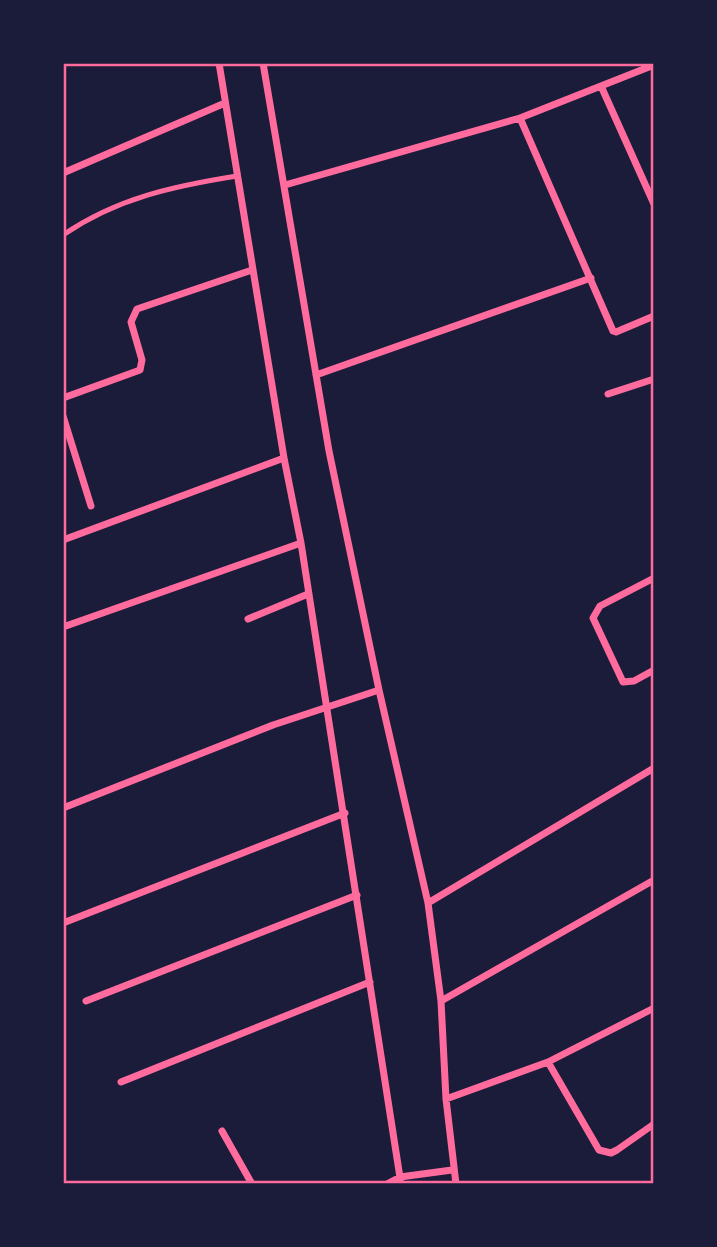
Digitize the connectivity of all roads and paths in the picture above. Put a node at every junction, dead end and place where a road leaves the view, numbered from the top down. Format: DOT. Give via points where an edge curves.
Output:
graph roads {
  1 [pos="219,63"];
  2 [pos="263,63"];
  3 [pos="654,65"];
  4 [pos="601,86"];
  5 [pos="225,103"];
  6 [pos="520,118"];
  7 [pos="63,173"];
  8 [pos="237,176"];
  9 [pos="285,184"];
  10 [pos="654,204"];
  11 [pos="63,235"];
  12 [pos="252,270"];
  13 [pos="591,278"];
  14 [pos="654,316"];
  15 [pos="316,375"];
  16 [pos="654,379"];
  17 [pos="608,394"];
  18 [pos="63,398"];
  19 [pos="63,416"];
  20 [pos="284,458"];
  21 [pos="91,506"];
  22 [pos="63,540"];
  23 [pos="301,542"];
  24 [pos="654,578"];
  25 [pos="308,594"];
  26 [pos="248,619"];
  27 [pos="63,627"];
  28 [pos="654,670"];
  29 [pos="379,690"];
  30 [pos="324,707"];
  31 [pos="654,768"];
  32 [pos="63,808"];
  33 [pos="345,813"];
  34 [pos="654,880"];
  35 [pos="357,895"];
  36 [pos="428,904"];
  37 [pos="63,923"];
  38 [pos="370,982"];
  39 [pos="86,1001"];
  40 [pos="442,1001"];
  41 [pos="654,1008"];
  42 [pos="548,1062"];
  43 [pos="121,1082"];
  44 [pos="446,1099"];
  45 [pos="654,1124"];
  46 [pos="222,1131"];
  47 [pos="452,1170"];
  48 [pos="401,1181"];
  49 [pos="252,1184"];
  50 [pos="387,1184"];
  51 [pos="456,1184"];
  1 -- 5 [label="street"];
  2 -- 9 [label="street"];
  3 -- 4 [label="street"];
  4 -- 6 [label="street"];
  4 -- 10 [label="street"];
  5 -- 7 [label="street"];
  5 -- 8 [label="street"];
  6 -- 9 [label="street"];
  6 -- 13 [label="street"];
  8 -- 11 [label="lane" via="149,192 116,204"];
  8 -- 12 [label="street"];
  9 -- 15 [label="street"];
  12 -- 18 [label="street" via="137,309 131,322 142,360 140,370"];
  12 -- 20 [label="street"];
  13 -- 14 [label="street" via="614,332"];
  13 -- 15 [label="street"];
  15 -- 29 [label="street"];
  16 -- 17 [label="street"];
  19 -- 21 [label="street"];
  20 -- 22 [label="street"];
  20 -- 23 [label="street"];
  23 -- 25 [label="street"];
  23 -- 27 [label="street"];
  24 -- 28 [label="street" via="600,606 593,618 623,682"];
  25 -- 26 [label="street"];
  25 -- 30 [label="street"];
  29 -- 30 [label="street"];
  29 -- 36 [label="street"];
  30 -- 32 [label="street"];
  30 -- 33 [label="street"];
  31 -- 36 [label="street"];
  33 -- 35 [label="street"];
  33 -- 37 [label="street"];
  34 -- 40 [label="street"];
  35 -- 38 [label="street"];
  35 -- 39 [label="street"];
  36 -- 40 [label="street"];
  38 -- 43 [label="street"];
  38 -- 48 [label="street"];
  40 -- 44 [label="street"];
  41 -- 42 [label="street"];
  42 -- 44 [label="street"];
  42 -- 45 [label="street" via="598,1150 611,1153"];
  44 -- 47 [label="street"];
  46 -- 49 [label="street"];
  47 -- 48 [label="street"];
  47 -- 51 [label="street"];
  48 -- 50 [label="street"];
}
